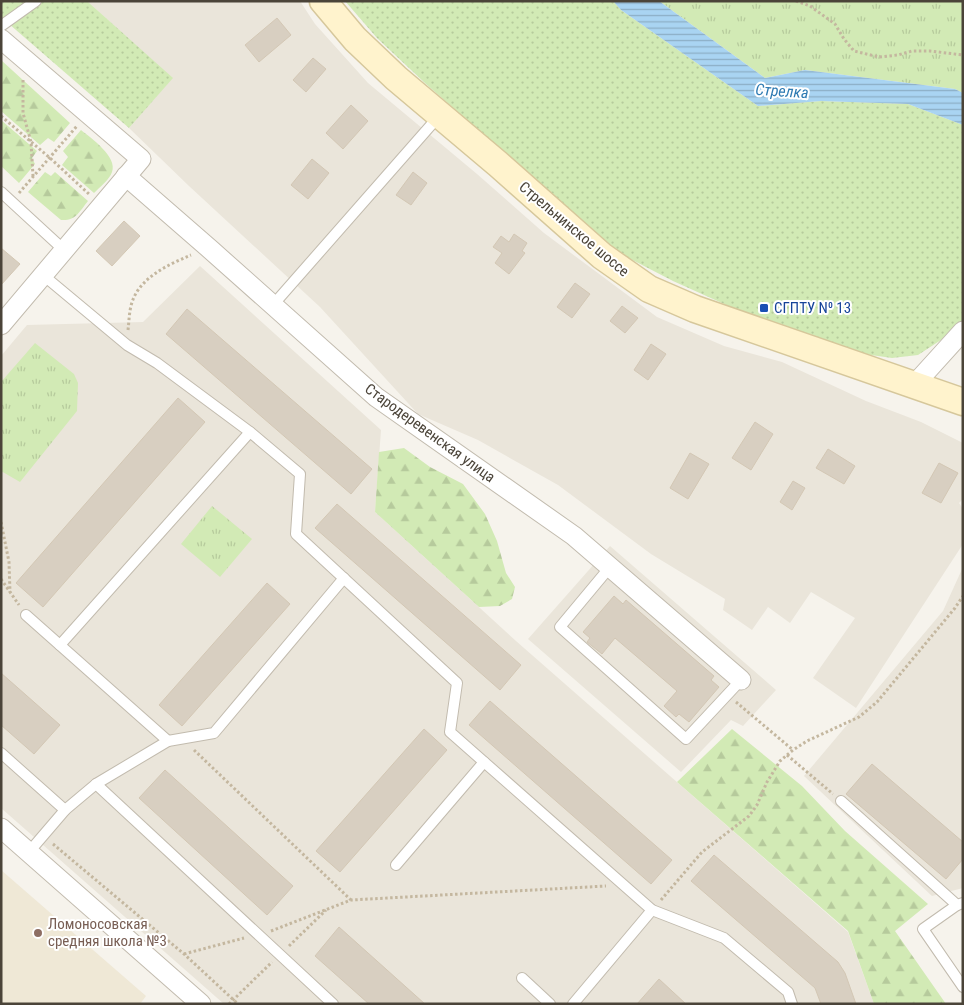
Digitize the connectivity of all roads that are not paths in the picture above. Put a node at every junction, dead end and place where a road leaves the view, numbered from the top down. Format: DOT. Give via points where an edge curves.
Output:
graph roads {
  1 [pos="36,1"];
  2 [pos="323,1"];
  3 [pos="1,26"];
  4 [pos="1,39"];
  5 [pos="440,115"];
  6 [pos="126,176"];
  7 [pos="1,192"];
  8 [pos="64,250"];
  9 [pos="43,275"];
  10 [pos="273,305"];
  11 [pos="1,325"];
  12 [pos="963,330"];
  13 [pos="915,384"];
  14 [pos="963,402"];
  15 [pos="250,432"];
  16 [pos="610,567"];
  17 [pos="344,578"];
  18 [pos="26,615"];
  19 [pos="60,645"];
  20 [pos="741,680"];
  21 [pos="168,741"];
  22 [pos="1,753"];
  23 [pos="484,762"];
  24 [pos="96,784"];
  25 [pos="840,801"];
  26 [pos="65,810"];
  27 [pos="1,828"];
  28 [pos="29,852"];
  29 [pos="396,865"];
  30 [pos="960,904"];
  31 [pos="652,910"];
  32 [pos="522,978"];
  33 [pos="963,987"];
  34 [pos="201,1004"];
  35 [pos="333,1004"];
  36 [pos="550,1004"];
  37 [pos="573,1004"];
  38 [pos="792,1004"];
  1 -- 3 [label="lane"];
  2 -- 5 [label="main road, Стрельнинское шоссе" via="355,39"];
  4 -- 6 [label="street" via="141,160"];
  5 -- 10 [label="lane"];
  5 -- 13 [label="main road, Стрельнинское шоссе" via="602,256 649,289 694,309"];
  6 -- 8 [label="street"];
  6 -- 10 [label="street, Стародеревенская улица"];
  7 -- 8 [label="lane"];
  8 -- 9 [label="street"];
  9 -- 11 [label="street"];
  9 -- 15 [label="lane" via="127,345 157,363"];
  10 -- 16 [label="street, Стародеревенская улица" via="376,397 574,536"];
  12 -- 13 [label="street"];
  13 -- 14 [label="main road, Стрельнинское шоссе"];
  15 -- 17 [label="lane" via="300,474 296,534"];
  15 -- 19 [label="lane"];
  16 -- 20 [label="street, Стародеревенская улица"];
  16 -- 20 [label="lane" via="560,627 686,739"];
  17 -- 21 [label="lane" via="214,733"];
  17 -- 23 [label="lane" via="457,682 450,732"];
  18 -- 19 [label="lane"];
  19 -- 21 [label="lane"];
  21 -- 24 [label="lane"];
  22 -- 26 [label="lane"];
  23 -- 29 [label="lane"];
  23 -- 31 [label="lane"];
  24 -- 26 [label="lane"];
  24 -- 35 [label="lane"];
  25 -- 30 [label="lane"];
  26 -- 28 [label="lane"];
  27 -- 28 [label="street"];
  28 -- 34 [label="street"];
  30 -- 33 [label="lane" via="924,929"];
  31 -- 37 [label="lane"];
  31 -- 38 [label="lane" via="724,938 788,992"];
  32 -- 36 [label="lane"];
}
